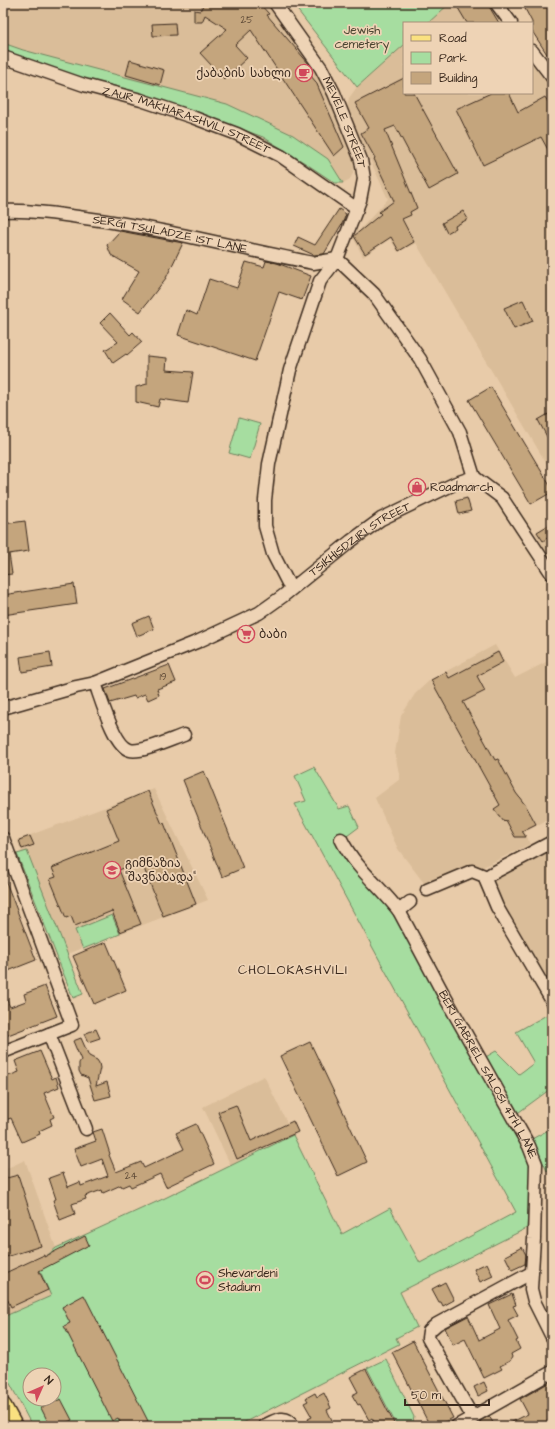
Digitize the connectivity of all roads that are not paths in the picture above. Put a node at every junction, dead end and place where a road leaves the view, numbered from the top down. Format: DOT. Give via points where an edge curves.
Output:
graph roads {
  1 [pos="275,3"];
  2 [pos="496,3"];
  3 [pos="510,22"];
  4 [pos="533,52"];
  5 [pos="3,57"];
  6 [pos="552,77"];
  7 [pos="356,209"];
  8 [pos="3,211"];
  9 [pos="337,259"];
  10 [pos="474,477"];
  11 [pos="552,574"];
  12 [pos="291,589"];
  13 [pos="95,683"];
  14 [pos="3,708"];
  15 [pos="184,735"];
  16 [pos="3,838"];
  17 [pos="340,839"];
  18 [pos="552,842"];
  19 [pos="487,877"];
  20 [pos="427,890"];
  21 [pos="410,902"];
  22 [pos="399,911"];
  23 [pos="552,1001"];
  24 [pos="49,1034"];
  25 [pos="3,1052"];
  26 [pos="86,1130"];
  27 [pos="531,1273"];
  28 [pos="552,1337"];
  29 [pos="552,1372"];
  30 [pos="3,1406"];
  31 [pos="473,1418"];
  32 [pos="14,1426"];
  33 [pos="264,1426"];
  34 [pos="293,1426"];
  35 [pos="457,1426"];
  1 -- 7 [label="street, MEVELE STREET" via="321,68 361,160 364,179"];
  2 -- 3 [label="street"];
  4 -- 6 [label="street"];
  5 -- 7 [label="street, ZAUR MAKHARASHVILI STREET" via="84,85 141,100 237,134 281,156"];
  7 -- 9 [label="street"];
  8 -- 9 [label="street, SERGI TSULADZE 1ST LANE" via="43,212 121,223 313,263"];
  9 -- 10 [label="street" via="374,294 420,359 460,432"];
  9 -- 12 [label="street" via="320,281 290,370 269,464 265,526 273,554"];
  10 -- 11 [label="street" via="502,498"];
  10 -- 12 [label="street, TSIKHISDZIRI STREET" via="381,518"];
  12 -- 13 [label="street, TSIKHISDZIRI STREET" via="259,613 199,641"];
  13 -- 14 [label="street, TSIKHISDZIRI STREET"];
  13 -- 15 [label="street" via="121,745 131,750 142,749"];
  16 -- 24 [label="street" via="72,1025"];
  17 -- 22 [label="street, BERI GABRIEL SALOSI 4TH LANE" via="346,851"];
  18 -- 19 [label="street"];
  19 -- 20 [label="street" via="472,871"];
  19 -- 23 [label="street" via="486,881 497,907"];
  21 -- 22 [label="street"];
  22 -- 27 [label="street, BERI GABRIEL SALOSI 4TH LANE" via="534,1156 535,1224"];
  24 -- 25 [label="street"];
  24 -- 26 [label="street"];
  27 -- 28 [label="street, BERI GABRIEL SALOSI 4TH LANE" via="534,1301"];
  27 -- 31 [label="street" via="437,1324 429,1331 428,1338"];
  29 -- 31 [label="street"];
  30 -- 32 [label="main road"];
  31 -- 35 [label="street"];
  33 -- 34 [label="street" via="278,1419 285,1419"];
}
